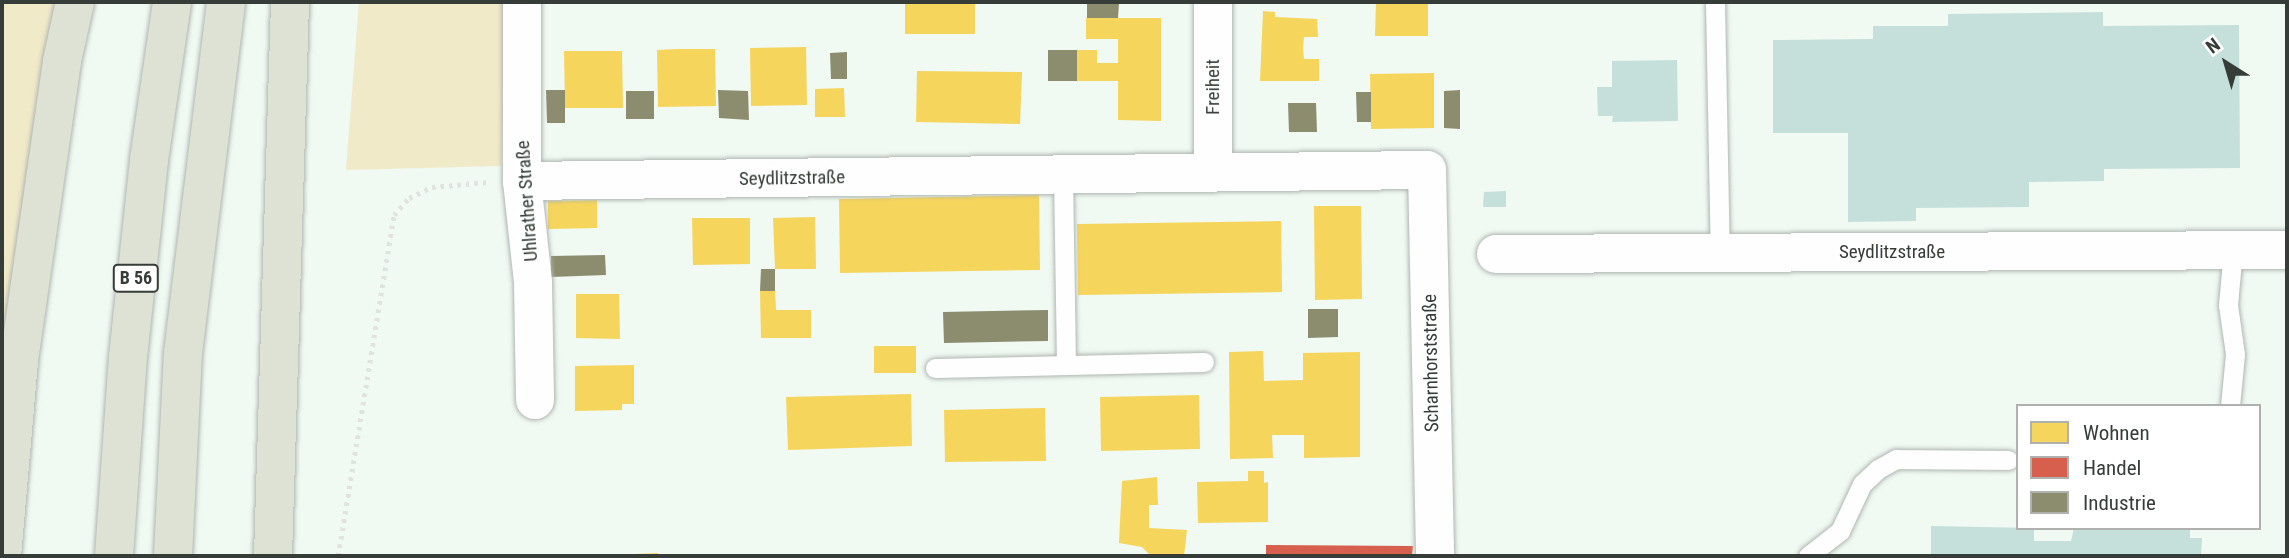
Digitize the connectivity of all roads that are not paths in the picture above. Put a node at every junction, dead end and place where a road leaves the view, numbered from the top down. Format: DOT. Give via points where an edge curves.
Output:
graph roads {
  1 [pos="75,2"];
  2 [pos="172,2"];
  3 [pos="226,2"];
  4 [pos="290,2"];
  5 [pos="522,2"];
  6 [pos="1213,2"];
  7 [pos="1715,2"];
  8 [pos="1427,170"];
  9 [pos="1213,172"];
  10 [pos="1063,174"];
  11 [pos="508,181"];
  12 [pos="2233,250"];
  13 [pos="2287,250"];
  14 [pos="1720,253"];
  15 [pos="1496,254"];
  16 [pos="1204,362"];
  17 [pos="1066,365"];
  18 [pos="936,368"];
  19 [pos="535,400"];
  20 [pos="2230,404"];
  21 [pos="2008,460"];
  22 [pos="2,556"];
  23 [pos="114,556"];
  24 [pos="173,556"];
  25 [pos="274,556"];
  26 [pos="1435,556"];
  27 [pos="1808,556"];
  1 -- 22 [label="highway" via="62,61 19,360"];
  2 -- 23 [label="highway, B 56" via="128,356"];
  3 -- 24 [label="highway" via="183,353"];
  4 -- 25 [label="highway"];
  5 -- 11 [label="street, Uhlrather Straße"];
  6 -- 9 [label="street, Freiheit"];
  7 -- 14 [label="lane"];
  8 -- 9 [label="street, Seydlitzstraße"];
  8 -- 26 [label="street, Scharnhorststraße"];
  9 -- 10 [label="street, Seydlitzstraße"];
  10 -- 11 [label="street, Seydlitzstraße"];
  10 -- 17 [label="lane"];
  11 -- 19 [label="street, Uhlrather Straße" via="533,283"];
  12 -- 13 [label="street, Seydlitzstraße"];
  12 -- 14 [label="street, Seydlitzstraße"];
  12 -- 20 [label="lane" via="2228,305 2235,354"];
  14 -- 15 [label="street, Seydlitzstraße"];
  16 -- 17 [label="lane"];
  17 -- 18 [label="lane"];
  21 -- 27 [label="lane" via="1896,459 1862,484 1840,530"];
}
